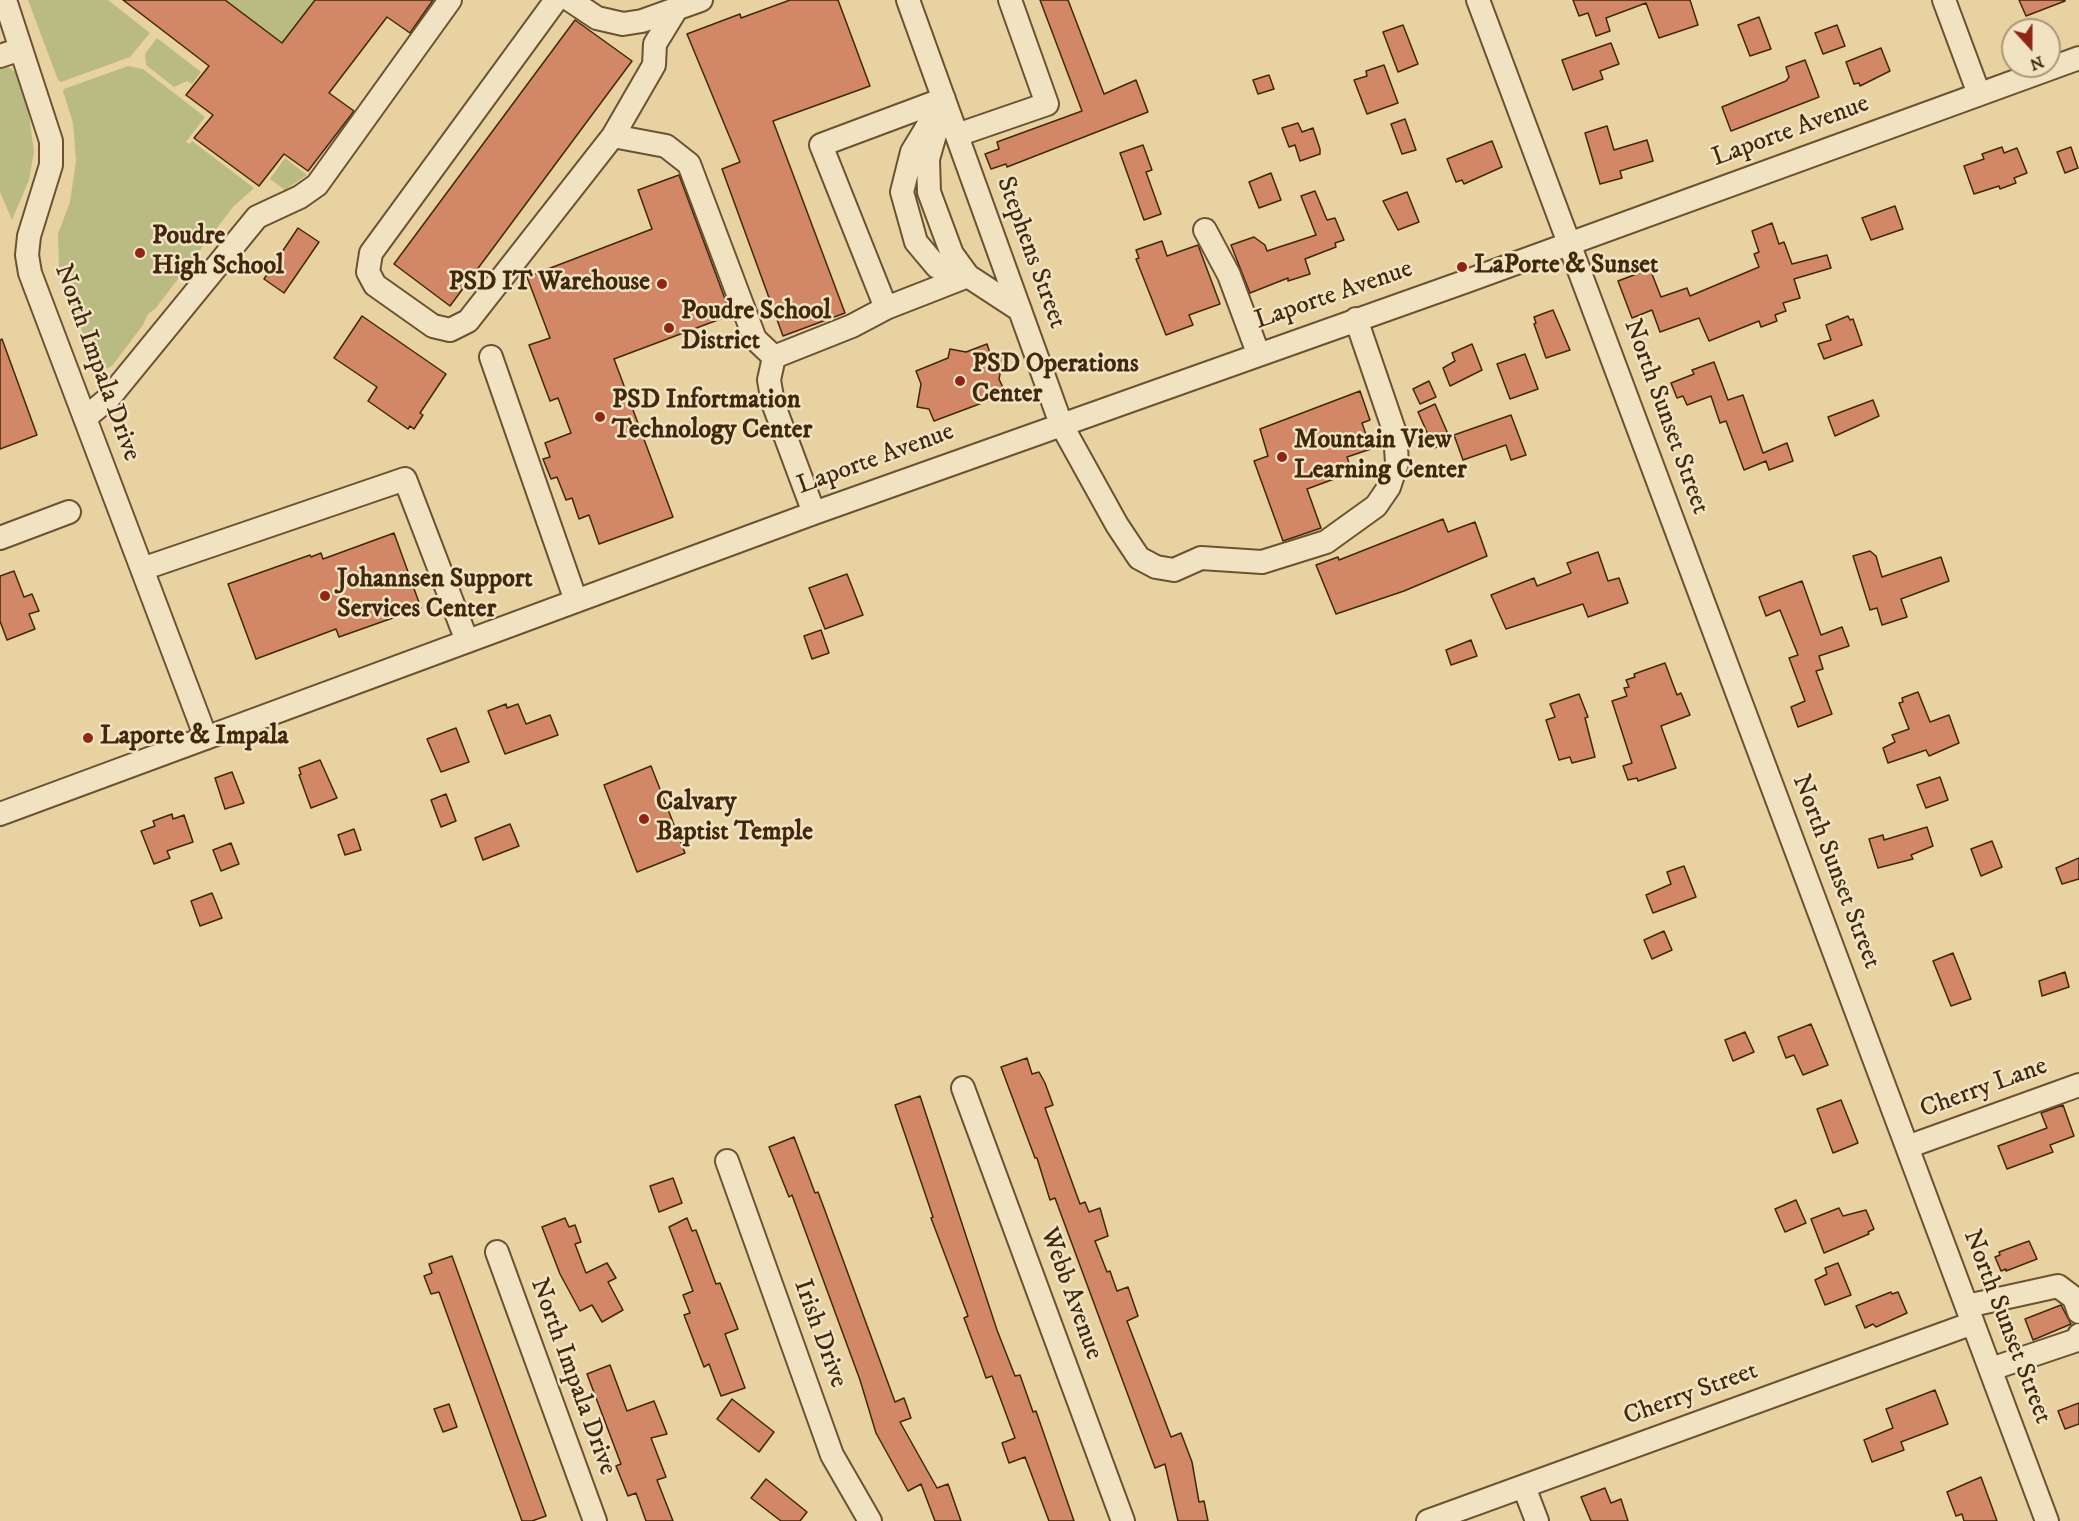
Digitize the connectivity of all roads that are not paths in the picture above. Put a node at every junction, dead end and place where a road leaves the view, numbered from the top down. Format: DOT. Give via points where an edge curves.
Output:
graph roads {
  1 [pos="5,0"];
  2 [pos="450,0"];
  3 [pos="556,0"];
  4 [pos="570,0"];
  5 [pos="701,0"];
  6 [pos="909,0"];
  7 [pos="1010,0"];
  8 [pos="1478,0"];
  9 [pos="1944,0"];
  10 [pos="677,8"];
  11 [pos="10,52"];
  12 [pos="2079,58"];
  13 [pos="1979,94"];
  14 [pos="944,99"];
  15 [pos="957,135"];
  16 [pos="613,136"];
  17 [pos="1205,230"];
  18 [pos="1570,243"];
  19 [pos="968,276"];
  20 [pos="886,308"];
  21 [pos="1020,310"];
  22 [pos="1356,319"];
  23 [pos="1258,353"];
  24 [pos="491,357"];
  25 [pos="774,357"];
  26 [pos="85,418"];
  27 [pos="1061,424"];
  28 [pos="69,513"];
  29 [pos="814,513"];
  30 [pos="0,538"];
  31 [pos="142,569"];
  32 [pos="576,601"];
  33 [pos="467,641"];
  34 [pos="206,738"];
  35 [pos="0,814"];
  36 [pos="2079,1084"];
  37 [pos="963,1088"];
  38 [pos="1907,1147"];
  39 [pos="727,1161"];
  40 [pos="497,1252"];
  41 [pos="2079,1312"];
  42 [pos="1970,1314"];
  43 [pos="2079,1335"];
  44 [pos="1991,1369"];
  45 [pos="1524,1487"];
  46 [pos="595,1521"];
  47 [pos="870,1521"];
  48 [pos="1123,1521"];
  49 [pos="1428,1521"];
  50 [pos="1537,1521"];
  51 [pos="2048,1521"];
  1 -- 11 [label="street, North Impala Drive"];
  2 -- 26 [label="street" via="317,185 300,198 257,217 109,398"];
  3 -- 16 [label="street" via="371,253 368,272 375,285 433,326 450,330 468,321"];
  4 -- 10 [label="street" via="597,18 623,24"];
  5 -- 10 [label="street"];
  6 -- 14 [label="street, Stephens Street"];
  7 -- 15 [label="street" via="1047,104"];
  8 -- 18 [label="street, North Sunset Street"];
  9 -- 13 [label="street"];
  10 -- 16 [label="street" via="655,44 654,65"];
  11 -- 26 [label="street, North Impala Drive" via="51,141 51,165 29,236 30,273"];
  12 -- 13 [label="street, Laporte Avenue"];
  13 -- 18 [label="street, Laporte Avenue"];
  14 -- 15 [label="street, Stephens Street"];
  14 -- 19 [label="street" via="928,159 929,192 952,254"];
  14 -- 20 [label="street" via="821,145"];
  15 -- 21 [label="street, Stephens Street"];
  16 -- 25 [label="street" via="666,146 689,164 755,339"];
  17 -- 23 [label="street" via="1228,275"];
  18 -- 22 [label="street, Laporte Avenue"];
  18 -- 38 [label="street, North Sunset Street"];
  19 -- 20 [label="street"];
  19 -- 21 [label="street"];
  20 -- 25 [label="street"];
  21 -- 27 [label="street, Stephens Street"];
  22 -- 23 [label="street, Laporte Avenue"];
  22 -- 27 [label="street, Stephens Street" via="1395,433 1397,464 1389,488 1376,506 1326,542 1306,550 1262,562 1201,558 1174,570 1156,567 1139,558 1117,525"];
  23 -- 27 [label="street, Laporte Avenue"];
  24 -- 32 [label="street"];
  25 -- 29 [label="street" via="769,380 773,403"];
  26 -- 31 [label="street, North Impala Drive"];
  27 -- 29 [label="street, Laporte Avenue"];
  28 -- 30 [label="street"];
  29 -- 32 [label="street, Laporte Avenue"];
  31 -- 33 [label="street" via="405,479"];
  31 -- 34 [label="street, North Impala Drive"];
  32 -- 33 [label="street, Laporte Avenue"];
  33 -- 34 [label="street, Laporte Avenue"];
  34 -- 35 [label="street, Laporte Avenue"];
  36 -- 38 [label="street, Cherry Lane"];
  37 -- 48 [label="street, Webb Avenue"];
  38 -- 42 [label="street, North Sunset Street"];
  39 -- 47 [label="street, Irish Drive" via="832,1455"];
  40 -- 46 [label="street, North Impala Drive"];
  41 -- 42 [label="street, Cherry Street" via="2074,1298 2058,1286"];
  42 -- 44 [label="street, North Sunset Street"];
  42 -- 45 [label="street, Cherry Street"];
  43 -- 44 [label="street" via="2077,1340"];
  44 -- 51 [label="street, North Sunset Street"];
  45 -- 49 [label="street, Cherry Street"];
  45 -- 50 [label="street"];
}
